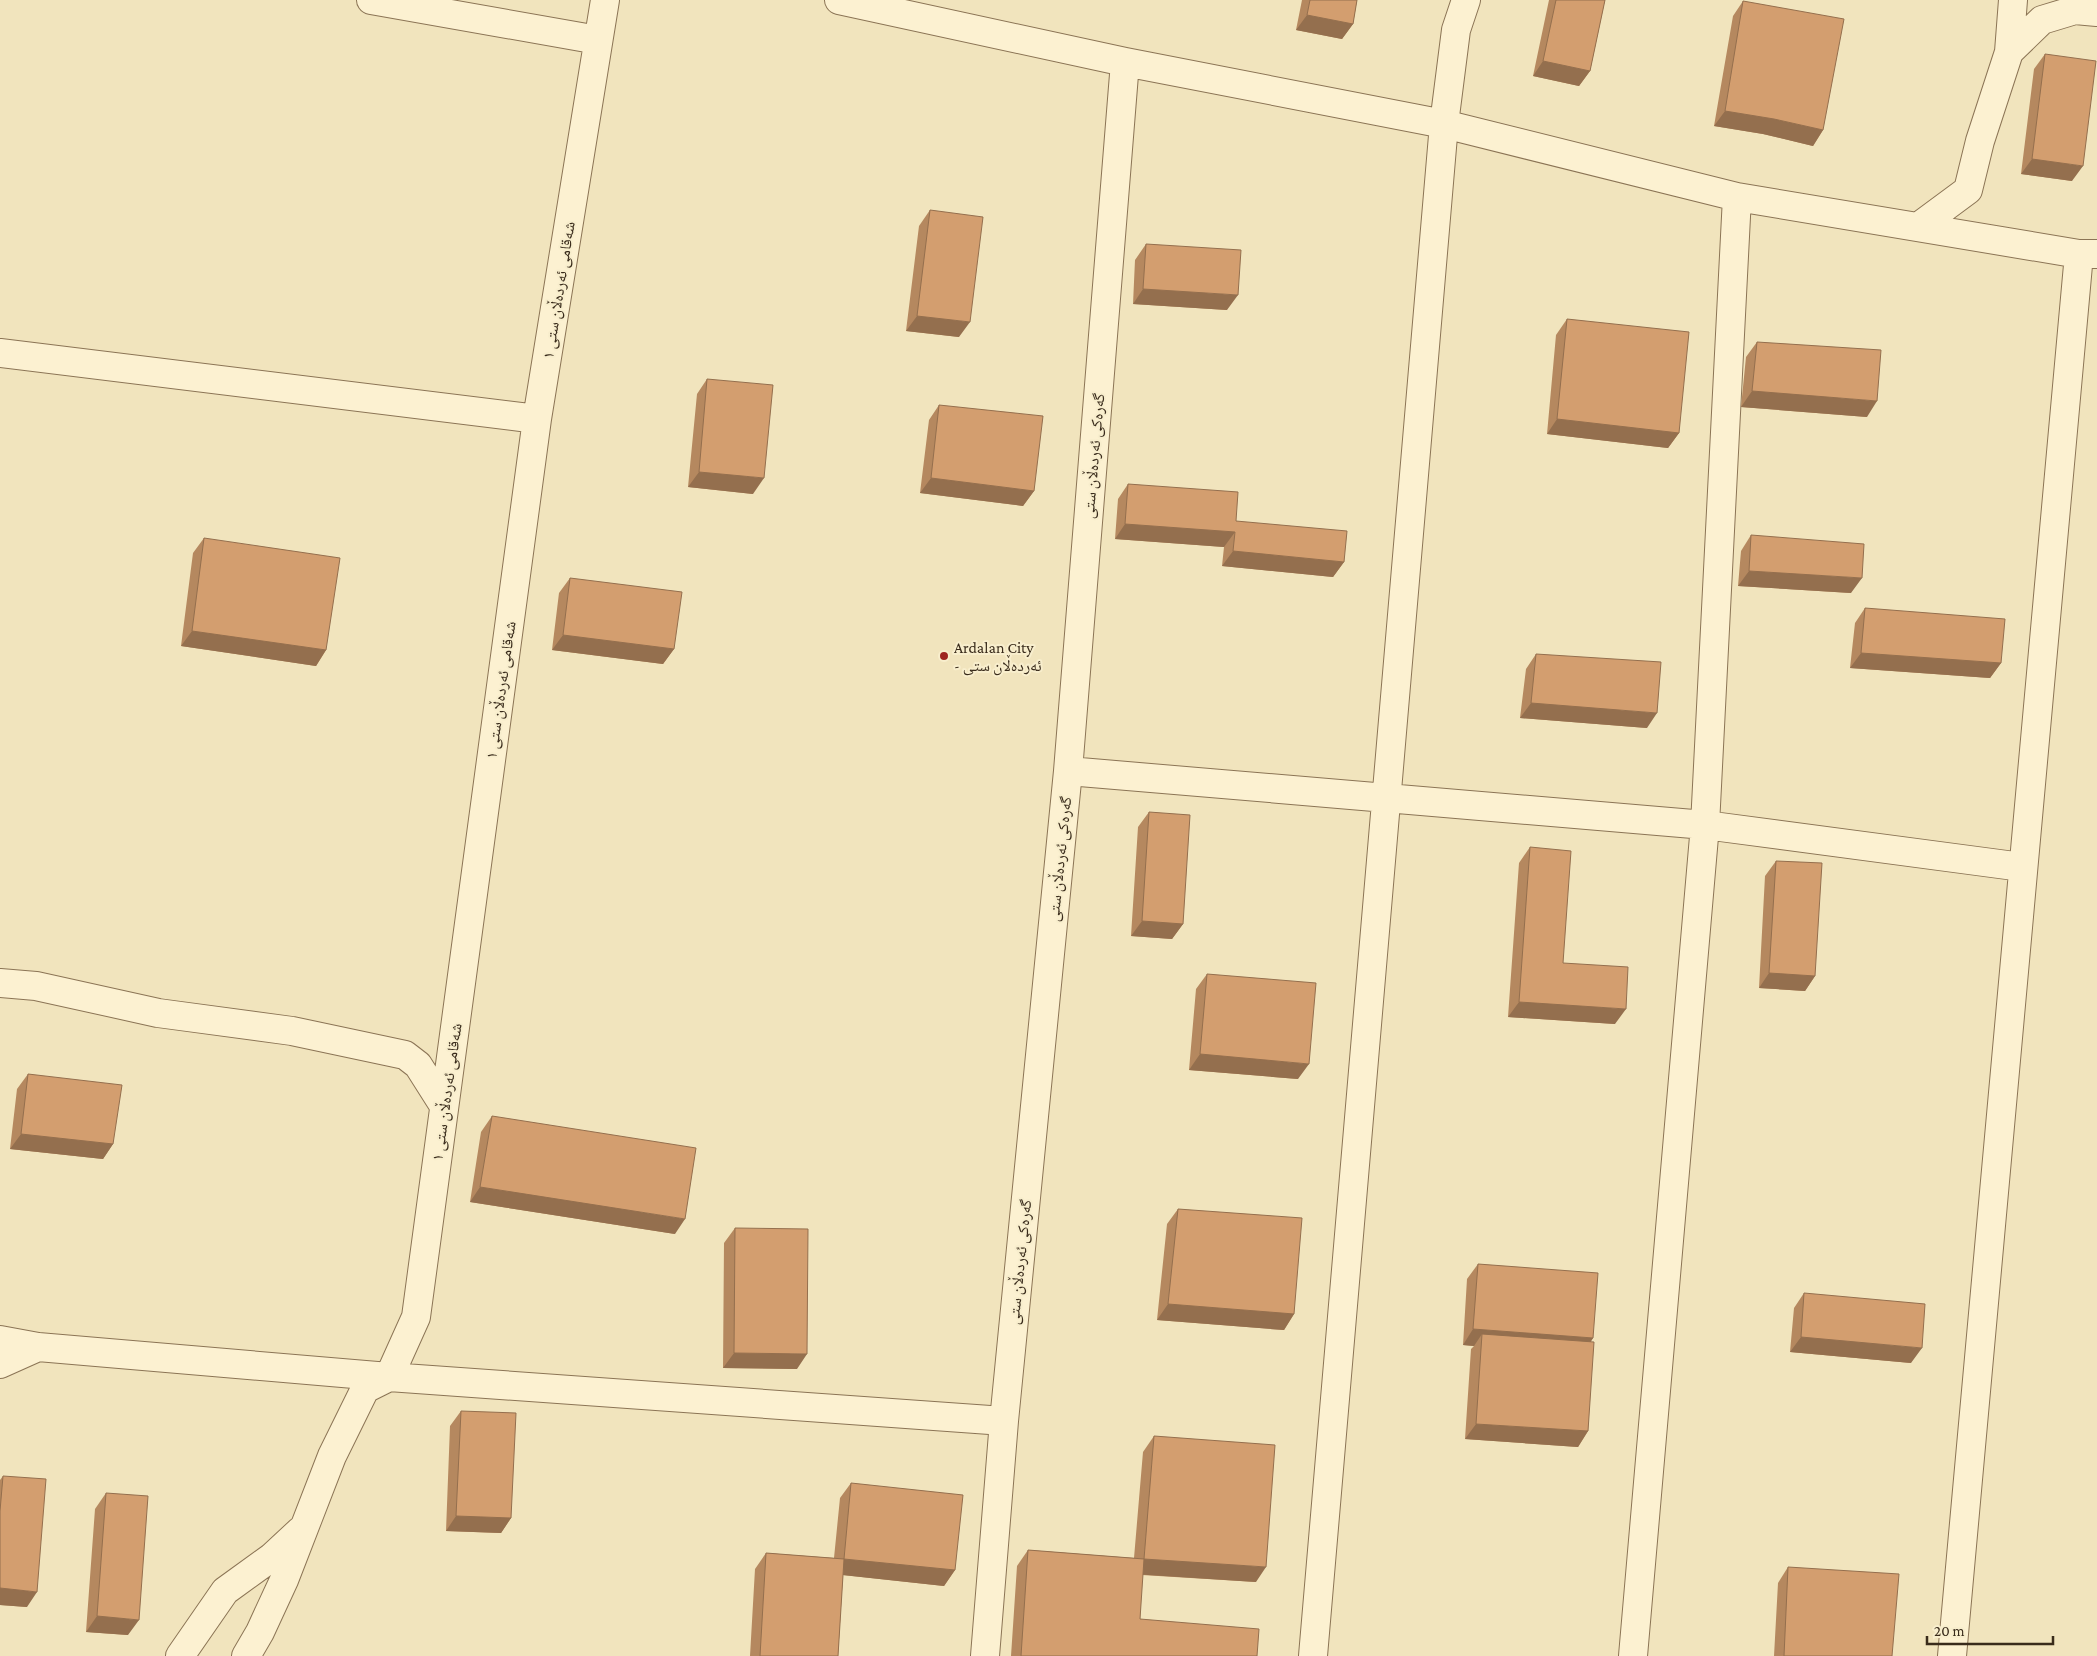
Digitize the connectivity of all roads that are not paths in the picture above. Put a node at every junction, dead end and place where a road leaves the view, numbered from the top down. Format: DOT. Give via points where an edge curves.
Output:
graph roads {
  1 [pos="371,0"];
  2 [pos="604,0"];
  3 [pos="838,0"];
  4 [pos="1466,0"];
  5 [pos="2013,0"];
  6 [pos="2097,12"];
  7 [pos="598,40"];
  8 [pos="2009,52"];
  9 [pos="1125,62"];
  10 [pos="1444,124"];
  11 [pos="1737,197"];
  12 [pos="1918,227"];
  13 [pos="2088,254"];
  14 [pos="0,353"];
  15 [pos="537,419"];
  16 [pos="1068,771"];
  17 [pos="1385,798"];
  18 [pos="1705,825"];
  19 [pos="2022,867"];
  20 [pos="0,983"];
  21 [pos="444,1106"];
  22 [pos="0,1340"];
  23 [pos="38,1346"];
  24 [pos="0,1364"];
  25 [pos="389,1377"];
  26 [pos="1004,1421"];
  27 [pos="305,1527"];
  28 [pos="180,1656"];
  29 [pos="246,1656"];
  30 [pos="985,1656"];
  31 [pos="1313,1656"];
  32 [pos="1633,1656"];
  33 [pos="1952,1656"];
  1 -- 7 [label="street"];
  2 -- 7 [label="street, شەقامی ئەردەڵان ستی ١"];
  3 -- 9 [label="street"];
  4 -- 10 [label="street" via="1456,30"];
  5 -- 8 [label="street"];
  6 -- 8 [label="street" via="2075,10 2042,20"];
  7 -- 15 [label="street, شەقامی ئەردەڵان ستی ١"];
  8 -- 12 [label="street" via="1968,190"];
  9 -- 10 [label="street"];
  9 -- 16 [label="street, گەرەکی ئەردەڵان ستی"];
  10 -- 11 [label="street"];
  10 -- 17 [label="street"];
  11 -- 12 [label="street"];
  11 -- 18 [label="street"];
  12 -- 13 [label="street"];
  13 -- 19 [label="street"];
  14 -- 15 [label="street"];
  15 -- 21 [label="street, شەقامی ئەردەڵان ستی ١"];
  16 -- 17 [label="street"];
  16 -- 26 [label="street, گەرەکی ئەردەڵان ستی"];
  17 -- 18 [label="street"];
  17 -- 31 [label="street"];
  18 -- 19 [label="street"];
  18 -- 32 [label="street"];
  19 -- 33 [label="street"];
  20 -- 21 [label="street" via="36,986 158,1013 292,1032 405,1055 418,1065"];
  21 -- 25 [label="street, شەقامی ئەردەڵان ستی ١" via="416,1317"];
  22 -- 23 [label="street"];
  23 -- 24 [label="street"];
  23 -- 25 [label="street"];
  25 -- 26 [label="street"];
  25 -- 27 [label="street" via="365,1389 332,1456"];
  26 -- 30 [label="street, گەرەکی ئەردەڵان ستی"];
  27 -- 28 [label="street" via="272,1557 226,1591"];
  27 -- 29 [label="street" via="280,1589"];
}
